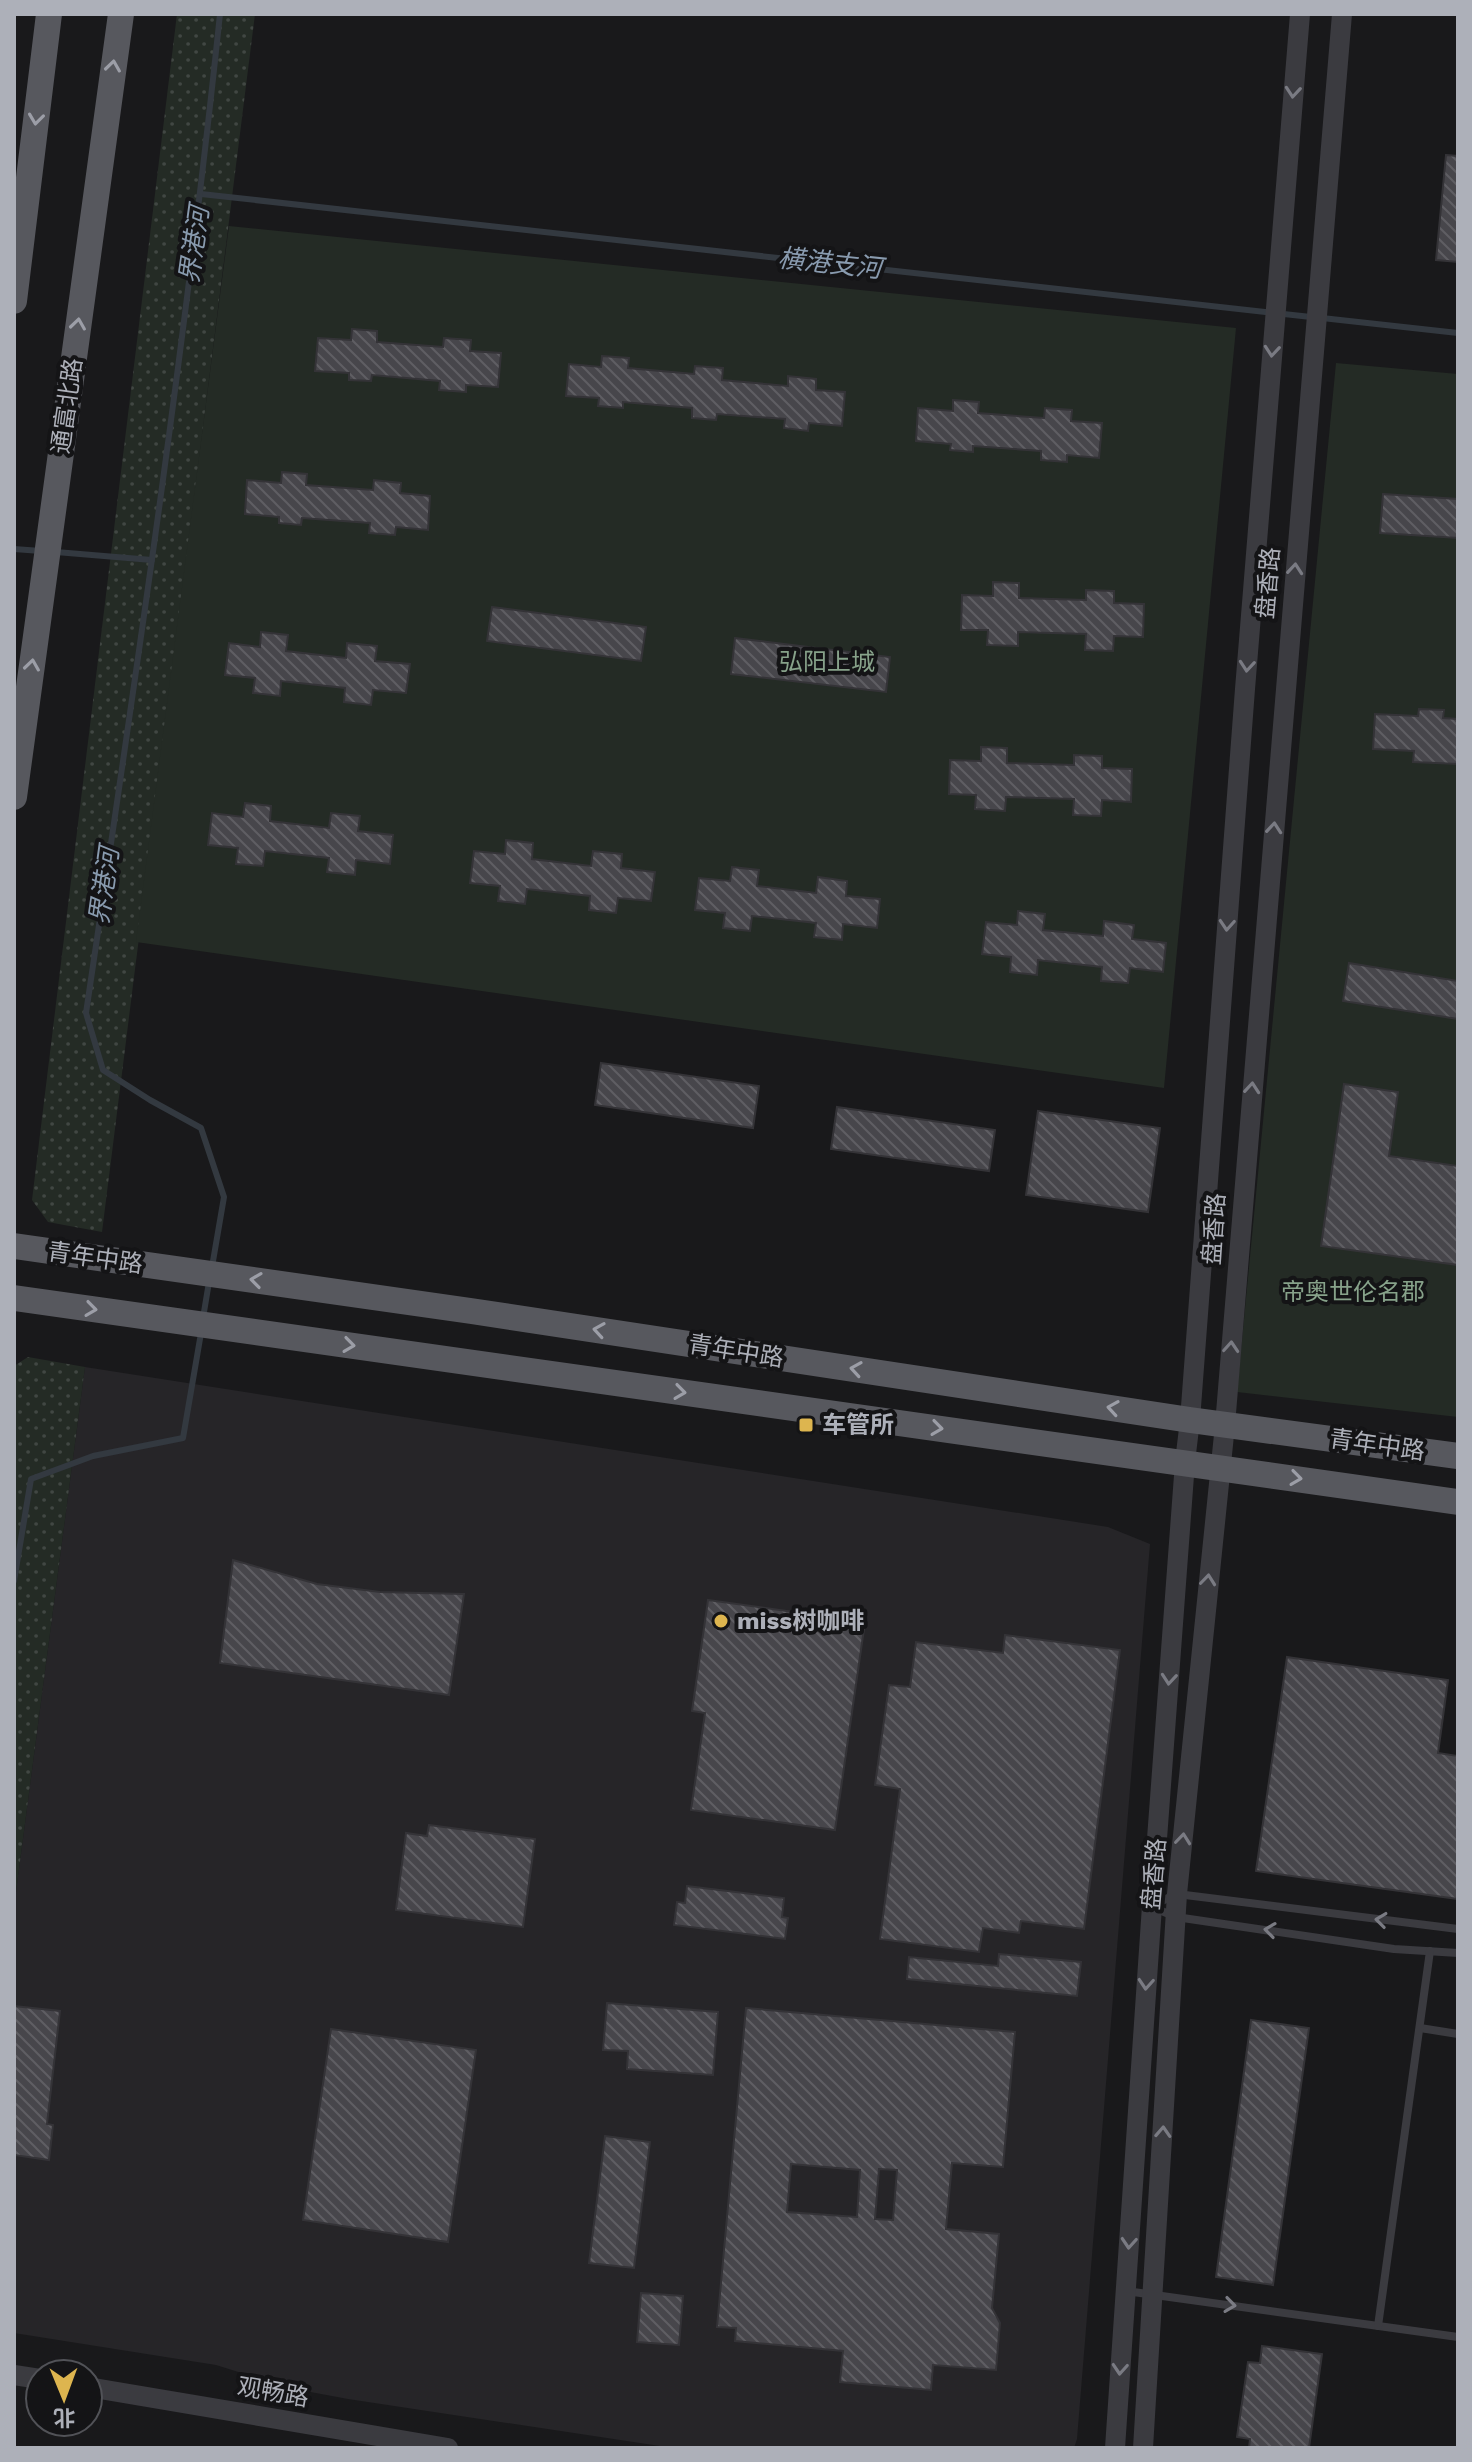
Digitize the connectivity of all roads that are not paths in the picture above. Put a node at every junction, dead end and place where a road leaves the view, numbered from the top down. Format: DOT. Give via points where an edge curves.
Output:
graph roads {
  1 [pos="49,14"];
  2 [pos="121,14"];
  3 [pos="1300,14"];
  4 [pos="1342,14"];
  5 [pos="14,301"];
  6 [pos="14,797"];
  7 [pos="14,1246"];
  8 [pos="14,1298"];
  9 [pos="1190,1420"];
  10 [pos="1225,1425"];
  11 [pos="1458,1456"];
  12 [pos="1185,1462"];
  13 [pos="1219,1466"];
  14 [pos="1458,1502"];
  15 [pos="1177,1894"];
  16 [pos="1152,1906"];
  17 [pos="1176,1917"];
  18 [pos="1458,1929"];
  19 [pos="1430,1951"];
  20 [pos="1458,1953"];
  21 [pos="1420,2028"];
  22 [pos="1458,2034"];
  23 [pos="1125,2291"];
  24 [pos="1153,2293"];
  25 [pos="1378,2326"];
  26 [pos="1458,2337"];
  27 [pos="104,2390"];
  28 [pos="448,2448"];
  29 [pos="1115,2448"];
  30 [pos="1143,2448"];
  1 -- 5 [label="main road, one-way"];
  6 -- 2 [label="main road, 通富北路, one-way"];
  3 -- 9 [label="street, 盘香路, one-way"];
  10 -- 4 [label="street, 盘香路, one-way"];
  9 -- 7 [label="main road, 青年中路, one-way"];
  8 -- 12 [label="main road, 青年中路, one-way"];
  9 -- 10 [label="main road, 青年中路"];
  9 -- 12 [label="street, 盘香路"];
  10 -- 11 [label="main road, 青年中路"];
  10 -- 13 [label="street, 盘香路"];
  12 -- 13 [label="main road, 青年中路"];
  12 -- 16 [label="street, 盘香路, one-way"];
  13 -- 14 [label="main road, 青年中路, one-way"];
  15 -- 13 [label="street, 盘香路, one-way"];
  15 -- 16 [label="lane"];
  15 -- 17 [label="street, 盘香路"];
  18 -- 15 [label="lane, one-way"];
  16 -- 17 [label="lane"];
  16 -- 23 [label="street, 盘香路, one-way"];
  19 -- 17 [label="lane, one-way"];
  24 -- 17 [label="street, 盘香路, one-way"];
  19 -- 20 [label="lane"];
  19 -- 21 [label="lane"];
  21 -- 22 [label="lane"];
  21 -- 25 [label="lane"];
  23 -- 24 [label="lane"];
  23 -- 29 [label="street, 盘香路, one-way"];
  24 -- 25 [label="lane, one-way"];
  24 -- 30 [label="street, 盘香路"];
  25 -- 26 [label="lane"];
  27 -- 28 [label="street, 观畅路"];
}
